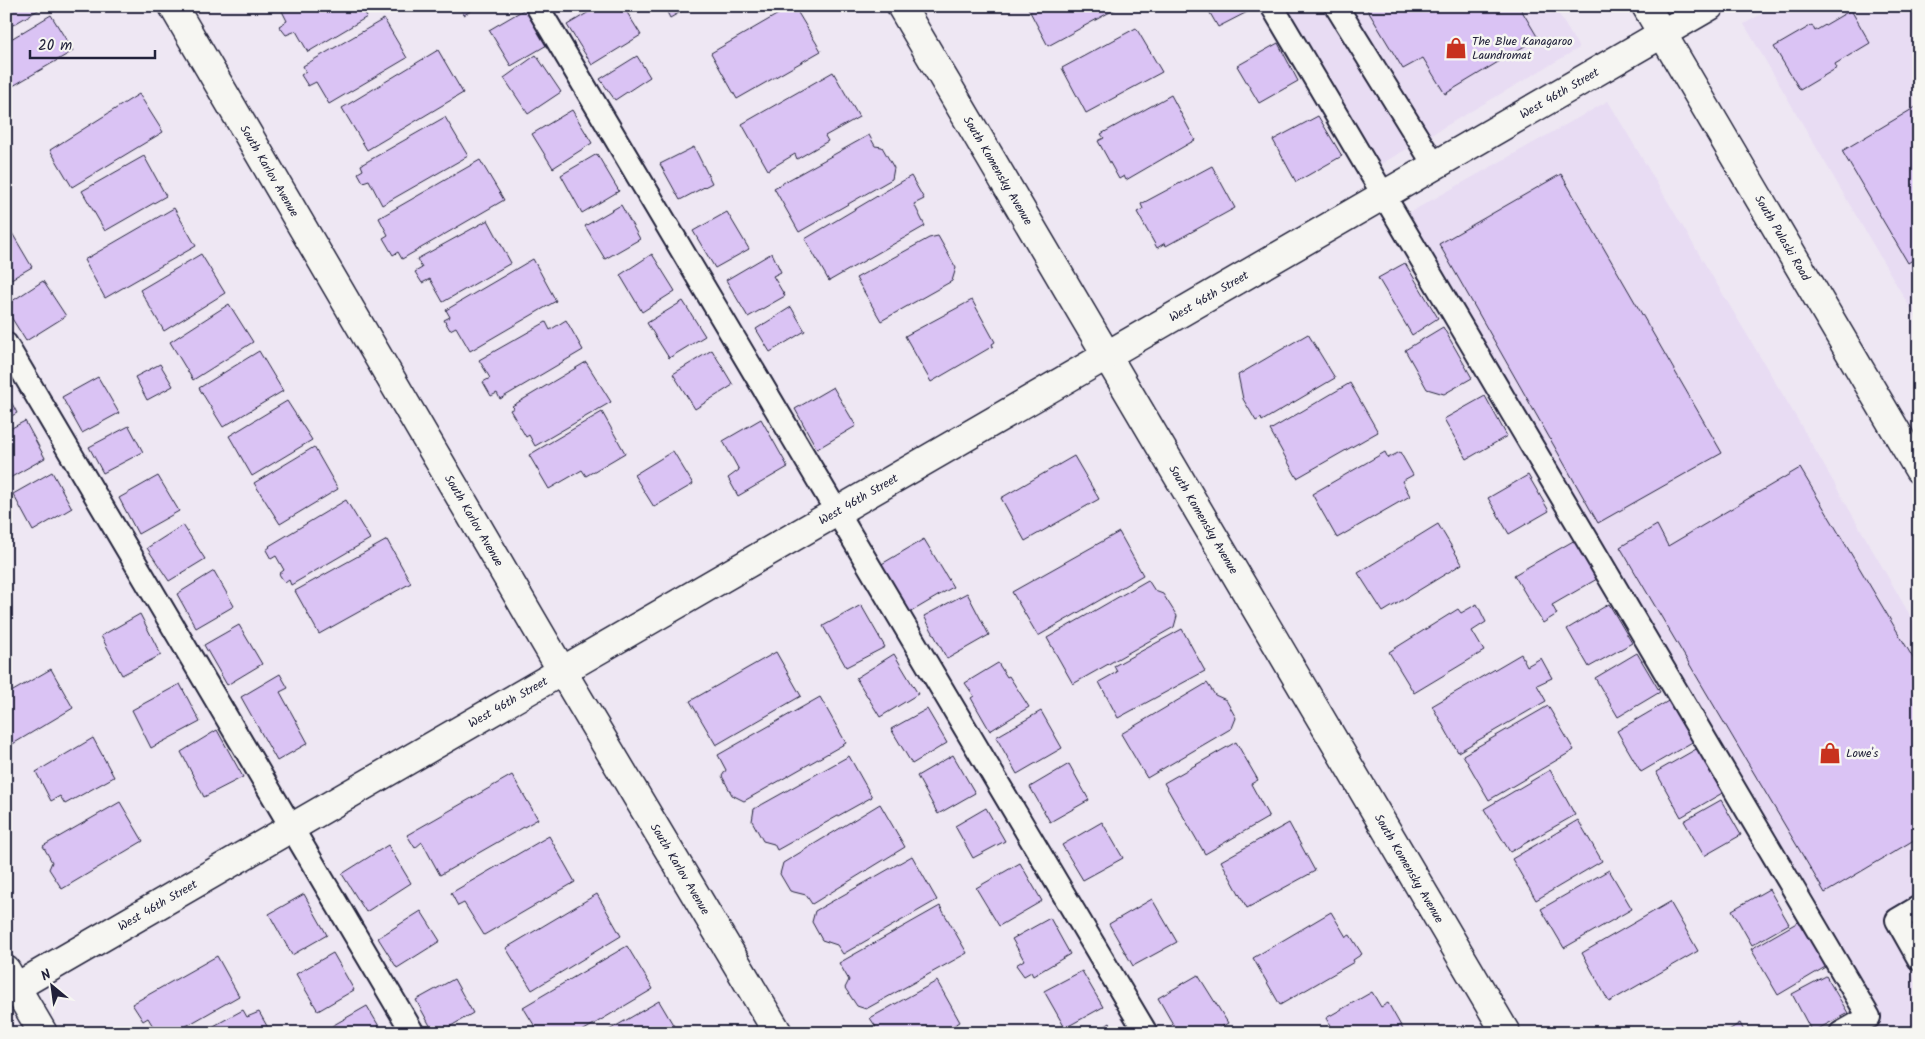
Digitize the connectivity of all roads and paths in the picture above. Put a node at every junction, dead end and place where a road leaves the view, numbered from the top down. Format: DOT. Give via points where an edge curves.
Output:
graph roads {
  1 [pos="173,6"];
  2 [pos="537,6"];
  3 [pos="902,6"];
  4 [pos="1272,6"];
  5 [pos="1336,6"];
  6 [pos="1646,6"];
  7 [pos="1710,6"];
  8 [pos="1662,34"];
  9 [pos="1435,166"];
  10 [pos="1384,195"];
  11 [pos="6,344"];
  12 [pos="1107,355"];
  13 [pos="1919,470"];
  14 [pos="837,512"];
  15 [pos="562,671"];
  16 [pos="292,827"];
  17 [pos="1919,907"];
  18 [pos="1919,959"];
  19 [pos="10,984"];
  20 [pos="43,1033"];
  21 [pos="413,1033"];
  22 [pos="778,1033"];
  23 [pos="1146,1033"];
  24 [pos="1506,1033"];
  25 [pos="1841,1033"];
  1 -- 15 [label="street, South Karlov Avenue"];
  2 -- 14 [label="lane"];
  3 -- 12 [label="street, South Komensky Avenue"];
  4 -- 10 [label="lane"];
  5 -- 9 [label="lane"];
  6 -- 8 [label="street, South Pulaski Road"];
  7 -- 8 [label="street, West 46th Street"];
  8 -- 9 [label="street, West 46th Street"];
  8 -- 13 [label="street, South Pulaski Road"];
  9 -- 10 [label="street, West 46th Street"];
  10 -- 12 [label="street, West 46th Street"];
  10 -- 25 [label="lane" via="1869,1017"];
  11 -- 16 [label="lane"];
  12 -- 14 [label="street, West 46th Street"];
  12 -- 24 [label="street, South Komensky Avenue"];
  14 -- 15 [label="street, West 46th Street"];
  14 -- 23 [label="lane"];
  15 -- 16 [label="street, West 46th Street"];
  15 -- 22 [label="street, South Karlov Avenue"];
  16 -- 19 [label="street, West 46th Street"];
  16 -- 21 [label="lane"];
  17 -- 18 [label="lane" via="1897,920"];
  19 -- 20 [label="street"];
}
